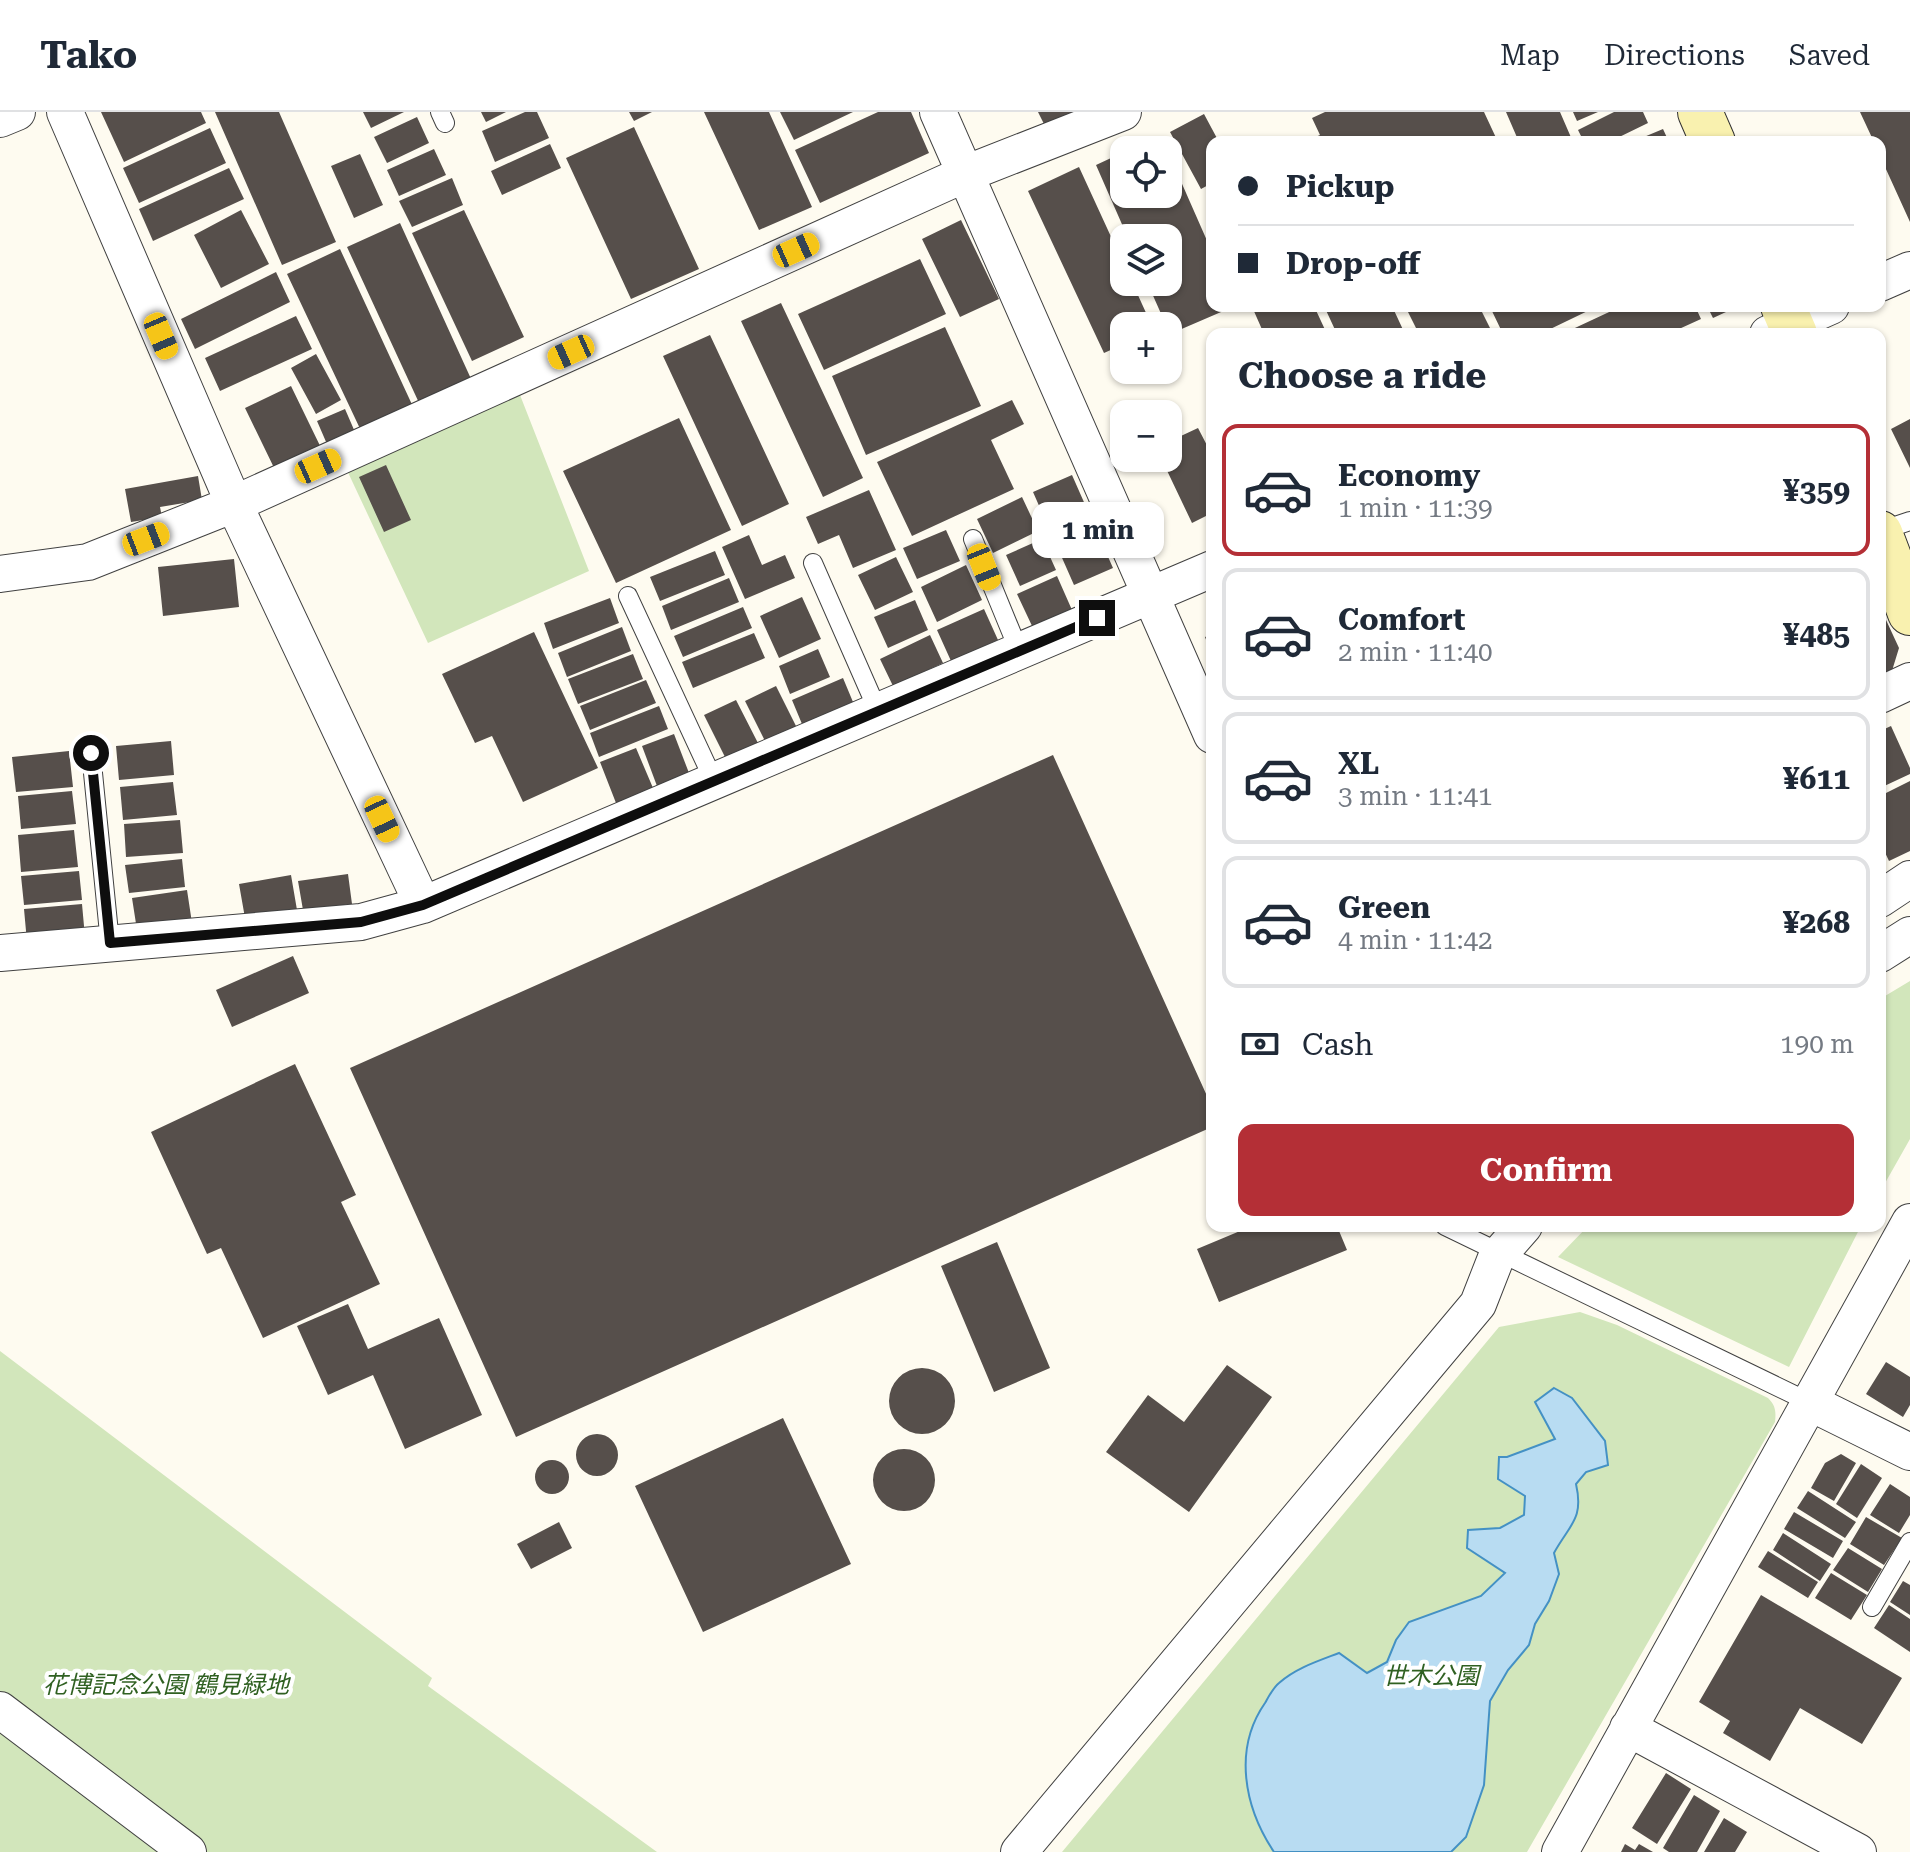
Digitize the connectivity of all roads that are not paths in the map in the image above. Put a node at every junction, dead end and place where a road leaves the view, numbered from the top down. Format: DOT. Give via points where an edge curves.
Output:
graph roads {
  1 [pos="17,112"];
  2 [pos="65,112"];
  3 [pos="938,112"];
  4 [pos="1123,112"];
  5 [pos="1700,112"];
  6 [pos="0,119"];
  7 [pos="1710,136"];
  8 [pos="965,174"];
  9 [pos="1910,270"];
  10 [pos="1886,280"];
  11 [pos="1816,312"];
  12 [pos="1784,325"];
  13 [pos="234,504"];
  14 [pos="1910,521"];
  15 [pos="1886,530"];
  16 [pos="973,539"];
  17 [pos="1886,548"];
  18 [pos="813,563"];
  19 [pos="1206,572"];
  20 [pos="0,574"];
  21 [pos="628,596"];
  22 [pos="1149,596"];
  23 [pos="1910,613"];
  24 [pos="1019,651"];
  25 [pos="1910,681"];
  26 [pos="1886,692"];
  27 [pos="878,711"];
  28 [pos="1206,722"];
  29 [pos="91,753"];
  30 [pos="714,781"];
  31 [pos="1910,879"];
  32 [pos="1886,895"];
  33 [pos="423,905"];
  34 [pos="1910,935"];
  35 [pos="110,943"];
  36 [pos="1886,950"];
  37 [pos="0,953"];
  38 [pos="1910,1222"];
  39 [pos="1476,1232"];
  40 [pos="1512,1239"];
  41 [pos="1809,1402"];
  42 [pos="1910,1452"];
  43 [pos="1910,1542"];
  44 [pos="1872,1607"];
  45 [pos="0,1710"];
  46 [pos="1628,1728"];
  47 [pos="188,1852"];
  48 [pos="1019,1852"];
  49 [pos="1560,1852"];
  50 [pos="1858,1852"];
  1 -- 6 [label="street"];
  2 -- 13 [label="street"];
  3 -- 8 [label="street"];
  4 -- 8 [label="street"];
  5 -- 7 [label="street"];
  8 -- 13 [label="street"];
  8 -- 22 [label="street"];
  9 -- 10 [label="street"];
  11 -- 12 [label="street"];
  13 -- 20 [label="street" via="88,562"];
  13 -- 33 [label="street"];
  14 -- 15 [label="lane"];
  16 -- 24 [label="lane"];
  17 -- 23 [label="street"];
  18 -- 27 [label="lane"];
  19 -- 22 [label="street"];
  21 -- 30 [label="lane"];
  22 -- 24 [label="street"];
  22 -- 28 [label="street"];
  24 -- 27 [label="street"];
  25 -- 26 [label="street"];
  27 -- 30 [label="street"];
  29 -- 35 [label="lane"];
  30 -- 33 [label="street"];
  31 -- 32 [label="street"];
  33 -- 35 [label="street" via="361,922"];
  34 -- 36 [label="street"];
  35 -- 37 [label="street"];
  38 -- 41 [label="street"];
  39 -- 40 [label="lane"];
  40 -- 41 [label="lane"];
  40 -- 48 [label="street" via="1496,1258 1478,1304"];
  41 -- 42 [label="street"];
  41 -- 46 [label="street"];
  43 -- 44 [label="lane"];
  45 -- 47 [label="street"];
  46 -- 49 [label="street"];
  46 -- 50 [label="street"];
}
